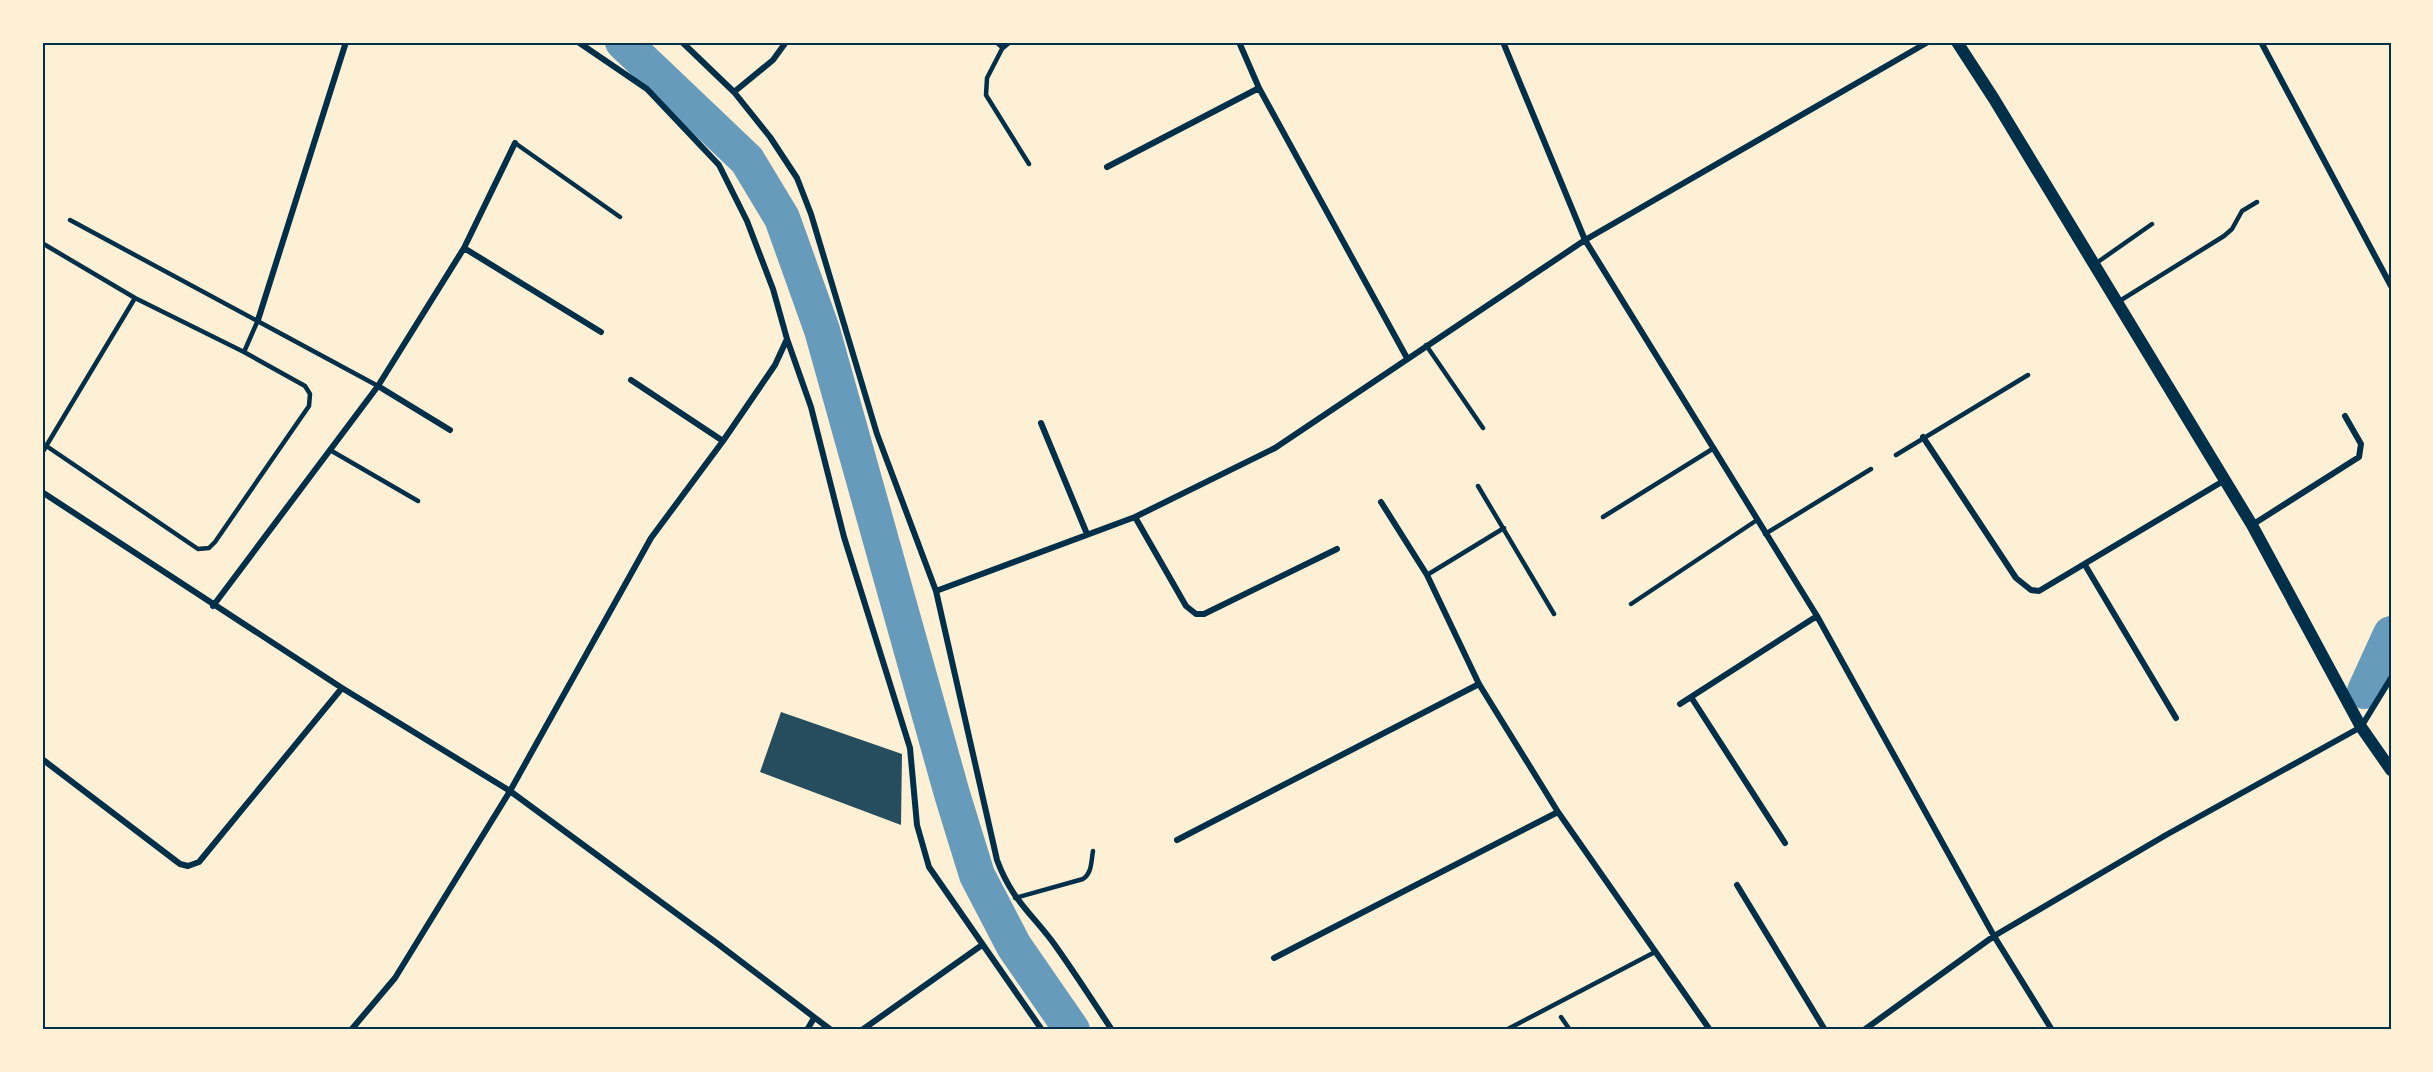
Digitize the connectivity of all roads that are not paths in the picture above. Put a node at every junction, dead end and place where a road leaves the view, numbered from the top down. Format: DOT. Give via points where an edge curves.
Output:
graph roads {
  1 [pos="346,42"];
  2 [pos="578,42"];
  3 [pos="682,42"];
  4 [pos="786,42"];
  5 [pos="997,42"];
  6 [pos="1239,42"];
  7 [pos="1503,42"];
  8 [pos="1928,42"];
  9 [pos="1957,42"];
  10 [pos="2260,42"];
  11 [pos="1006,45"];
  12 [pos="1259,88"];
  13 [pos="734,92"];
  14 [pos="514,143"];
  15 [pos="1029,164"];
  16 [pos="1107,167"];
  17 [pos="2258,202"];
  18 [pos="620,217"];
  19 [pos="70,220"];
  20 [pos="2152,224"];
  21 [pos="1586,240"];
  22 [pos="42,243"];
  23 [pos="464,248"];
  24 [pos="2094,264"];
  25 [pos="2391,286"];
  26 [pos="135,298"];
  27 [pos="2118,302"];
  28 [pos="258,320"];
  29 [pos="601,332"];
  30 [pos="787,339"];
  31 [pos="1426,345"];
  32 [pos="244,352"];
  33 [pos="1407,358"];
  34 [pos="2028,375"];
  35 [pos="631,380"];
  36 [pos="378,386"];
  37 [pos="2345,416"];
  38 [pos="1041,423"];
  39 [pos="1483,428"];
  40 [pos="450,430"];
  41 [pos="1923,437"];
  42 [pos="723,441"];
  43 [pos="44,444"];
  44 [pos="1714,448"];
  45 [pos="330,450"];
  46 [pos="42,453"];
  47 [pos="1896,454"];
  48 [pos="1871,469"];
  49 [pos="2225,480"];
  50 [pos="1478,486"];
  51 [pos="42,492"];
  52 [pos="418,501"];
  53 [pos="1381,502"];
  54 [pos="1134,517"];
  55 [pos="1603,517"];
  56 [pos="1757,520"];
  57 [pos="2252,525"];
  58 [pos="1504,528"];
  59 [pos="1087,534"];
  60 [pos="1765,534"];
  61 [pos="1337,549"];
  62 [pos="2085,565"];
  63 [pos="1427,575"];
  64 [pos="936,591"];
  65 [pos="1631,604"];
  66 [pos="213,606"];
  67 [pos="1554,614"];
  68 [pos="1817,616"];
  69 [pos="2391,678"];
  70 [pos="1479,684"];
  71 [pos="342,688"];
  72 [pos="1691,697"];
  73 [pos="1680,704"];
  74 [pos="2176,718"];
  75 [pos="2361,727"];
  76 [pos="42,759"];
  77 [pos="2391,770"];
  78 [pos="510,791"];
  79 [pos="1558,812"];
  80 [pos="1177,840"];
  81 [pos="1785,843"];
  82 [pos="1093,851"];
  83 [pos="1737,885"];
  84 [pos="1016,898"];
  85 [pos="1994,936"];
  86 [pos="982,945"];
  87 [pos="1655,952"];
  88 [pos="1274,958"];
  89 [pos="1561,1017"];
  90 [pos="814,1018"];
  91 [pos="351,1030"];
  92 [pos="807,1030"];
  93 [pos="831,1030"];
  94 [pos="862,1030"];
  95 [pos="1042,1030"];
  96 [pos="1112,1030"];
  97 [pos="1506,1030"];
  98 [pos="1570,1030"];
  99 [pos="1710,1030"];
  100 [pos="1825,1030"];
  101 [pos="1864,1030"];
  102 [pos="2052,1030"];
  1 -- 28 [label="street"];
  2 -- 30 [label="street" via="647,89 719,165 747,221"];
  3 -- 13 [label="street"];
  4 -- 13 [label="street" via="773,60"];
  5 -- 11 [label="street"];
  6 -- 12 [label="street"];
  7 -- 21 [label="street"];
  8 -- 21 [label="street"];
  9 -- 24 [label="main road"];
  10 -- 25 [label="street"];
  11 -- 15 [label="lane" via="987,78 986,95"];
  12 -- 16 [label="street"];
  12 -- 33 [label="street"];
  13 -- 64 [label="street" via="770,137 808,205 877,434"];
  14 -- 18 [label="lane"];
  14 -- 23 [label="street"];
  17 -- 27 [label="lane" via="2242,211 2224,236"];
  19 -- 28 [label="lane"];
  20 -- 24 [label="lane"];
  21 -- 31 [label="street"];
  21 -- 44 [label="street"];
  22 -- 26 [label="lane"];
  23 -- 29 [label="street"];
  23 -- 36 [label="street"];
  24 -- 27 [label="main road"];
  26 -- 32 [label="lane"];
  26 -- 43 [label="lane"];
  27 -- 49 [label="main road"];
  28 -- 32 [label="lane"];
  28 -- 36 [label="lane"];
  30 -- 42 [label="street" via="775,365"];
  30 -- 86 [label="street" via="811,407 844,537 910,748 917,825 929,867"];
  31 -- 33 [label="street"];
  31 -- 39 [label="lane"];
  32 -- 43 [label="lane" via="305,386 309,406 209,548 198,549"];
  33 -- 54 [label="street" via="1275,448"];
  34 -- 41 [label="lane"];
  35 -- 42 [label="street"];
  36 -- 40 [label="street"];
  36 -- 45 [label="street"];
  37 -- 57 [label="street" via="2361,444 2358,457"];
  38 -- 59 [label="street"];
  41 -- 47 [label="lane"];
  41 -- 62 [label="street" via="2024,587 2039,591"];
  42 -- 78 [label="street" via="651,538"];
  43 -- 46 [label="lane"];
  44 -- 55 [label="lane"];
  44 -- 56 [label="street"];
  45 -- 52 [label="lane"];
  45 -- 66 [label="street"];
  48 -- 60 [label="lane"];
  49 -- 57 [label="main road"];
  49 -- 62 [label="street"];
  50 -- 58 [label="lane"];
  51 -- 66 [label="street"];
  53 -- 63 [label="street"];
  54 -- 59 [label="street"];
  54 -- 61 [label="street" via="1186,606 1196,614 1204,614"];
  56 -- 60 [label="street"];
  56 -- 65 [label="lane"];
  57 -- 75 [label="main road"];
  58 -- 63 [label="lane"];
  58 -- 67 [label="lane"];
  59 -- 64 [label="street"];
  60 -- 68 [label="street"];
  62 -- 74 [label="street"];
  63 -- 70 [label="street"];
  64 -- 84 [label="street" via="989,835 1003,876"];
  66 -- 71 [label="street"];
  68 -- 72 [label="street"];
  68 -- 85 [label="street"];
  69 -- 75 [label="street"];
  70 -- 79 [label="street"];
  70 -- 80 [label="street"];
  71 -- 76 [label="street" via="194,865 180,864"];
  71 -- 78 [label="street"];
  72 -- 73 [label="street"];
  72 -- 81 [label="street"];
  75 -- 77 [label="main road"];
  75 -- 85 [label="street"];
  78 -- 90 [label="street"];
  78 -- 91 [label="street" via="395,978"];
  79 -- 87 [label="street"];
  79 -- 88 [label="street"];
  82 -- 84 [label="lane" via="1090,870 1083,879"];
  83 -- 100 [label="street"];
  84 -- 96 [label="street" via="1051,940"];
  85 -- 101 [label="street"];
  85 -- 102 [label="street"];
  86 -- 94 [label="street"];
  86 -- 95 [label="street"];
  87 -- 97 [label="lane"];
  87 -- 99 [label="street"];
  89 -- 98 [label="lane"];
  90 -- 92 [label="street"];
  90 -- 93 [label="street"];
}
